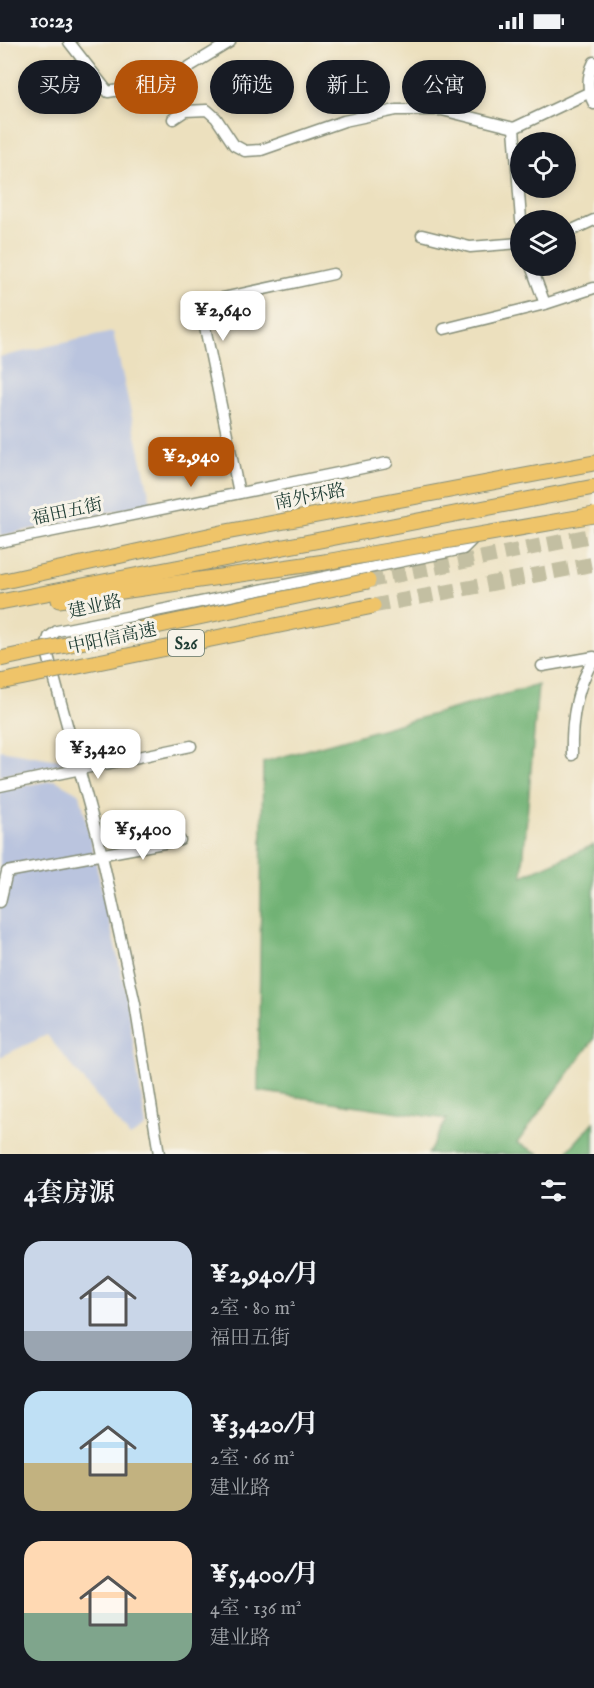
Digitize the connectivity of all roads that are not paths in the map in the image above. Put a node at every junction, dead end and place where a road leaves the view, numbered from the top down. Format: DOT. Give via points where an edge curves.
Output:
graph roads {
  1 [pos="69,42"];
  2 [pos="230,42"];
  3 [pos="594,62"];
  4 [pos="588,93"];
  5 [pos="594,104"];
  6 [pos="173,118"];
  7 [pos="514,128"];
  8 [pos="520,210"];
  9 [pos="594,220"];
  10 [pos="576,228"];
  11 [pos="422,235"];
  12 [pos="510,244"];
  13 [pos="333,274"];
  14 [pos="535,276"];
  15 [pos="594,288"];
  16 [pos="545,304"];
  17 [pos="444,329"];
  18 [pos="387,463"];
  19 [pos="594,463"];
  20 [pos="594,487"];
  21 [pos="239,493"];
  22 [pos="594,516"];
  23 [pos="0,542"];
  24 [pos="368,581"];
  25 [pos="0,582"];
  26 [pos="0,602"];
  27 [pos="373,606"];
  28 [pos="0,608"];
  29 [pos="594,658"];
  30 [pos="0,659"];
  31 [pos="542,666"];
  32 [pos="0,682"];
  33 [pos="191,747"];
  34 [pos="572,755"];
  35 [pos="80,769"];
  36 [pos="0,786"];
  37 [pos="180,840"];
  38 [pos="102,854"];
  39 [pos="0,902"];
  40 [pos="159,1154"];
  1 -- 2 [label="street" via="108,92 164,82"];
  3 -- 4 [label="street"];
  4 -- 5 [label="street"];
  4 -- 7 [label="street"];
  6 -- 7 [label="street" via="185,111 207,110 234,146 245,151 261,150 344,121 396,110 442,110"];
  7 -- 8 [label="street"];
  9 -- 10 [label="street"];
  11 -- 12 [label="street" via="470,247"];
  13 -- 21 [label="street" via="200,303"];
  14 -- 16 [label="street"];
  15 -- 16 [label="street"];
  16 -- 17 [label="street"];
  18 -- 21 [label="street, 福田五街"];
  19 -- 25 [label="highway, 南外环路" via="225,532"];
  20 -- 26 [label="highway"];
  21 -- 23 [label="street, 福田五街"];
  22 -- 28 [label="highway, bridge" via="325,562"];
  22 -- 35 [label="street, 建业路" via="486,532 473,537 463,549 57,631 49,637 46,648"];
  24 -- 30 [label="highway, 中阳信高速 / S26, bridge"];
  27 -- 32 [label="highway, 中阳信高速 / S26, bridge"];
  29 -- 31 [label="street"];
  29 -- 34 [label="street" via="572,718"];
  33 -- 35 [label="street"];
  35 -- 36 [label="street"];
  35 -- 38 [label="street, 建业路"];
  37 -- 38 [label="street"];
  38 -- 39 [label="street" via="6,872"];
  38 -- 40 [label="street, 建业路" via="135,1004"];
}
